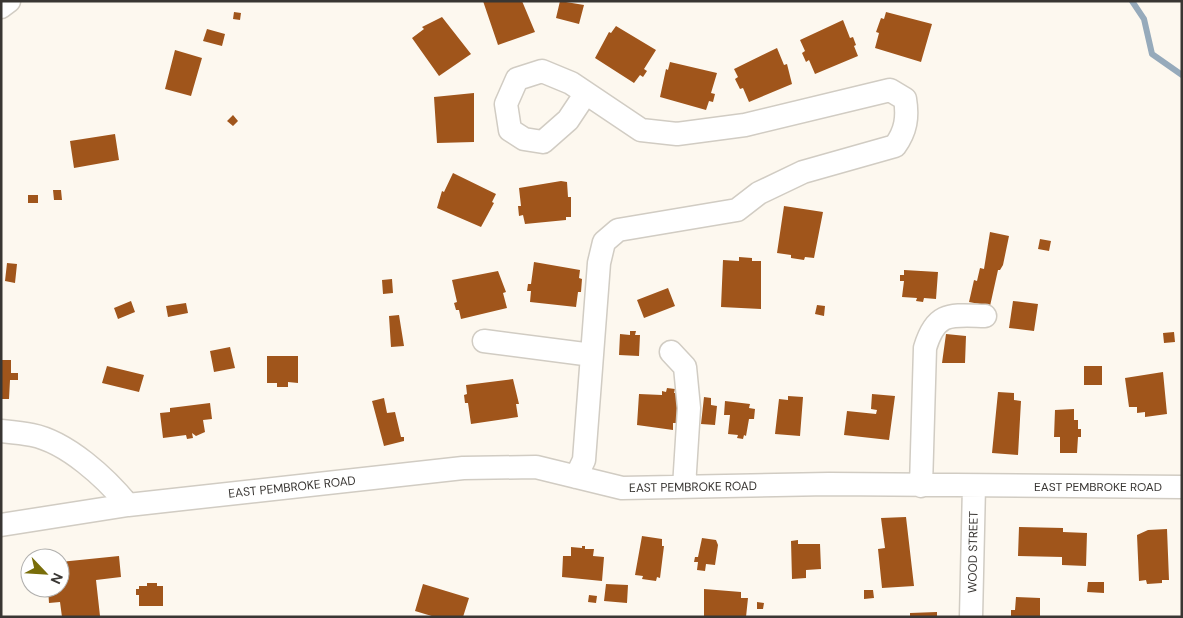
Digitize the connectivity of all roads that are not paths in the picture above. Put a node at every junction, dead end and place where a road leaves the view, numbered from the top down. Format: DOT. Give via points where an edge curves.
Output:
graph roads {
  1 [pos="9,1"];
  2 [pos="1,7"];
  3 [pos="586,93"];
  4 [pos="984,316"];
  5 [pos="484,341"];
  6 [pos="671,352"];
  7 [pos="592,355"];
  8 [pos="1,431"];
  9 [pos="576,477"];
  10 [pos="921,486"];
  11 [pos="974,486"];
  12 [pos="684,487"];
  13 [pos="1182,487"];
  14 [pos="128,505"];
  15 [pos="1,525"];
  16 [pos="971,617"];
  1 -- 2 [label="street"];
  3 -- 7 [label="street" via="641,130 677,134 745,125 890,90 905,99 907,113 904,134 895,146 803,172 760,193 737,210 618,230 604,242 601,256"];
  4 -- 10 [label="street" via="949,315 930,331 925,348"];
  5 -- 7 [label="street"];
  6 -- 12 [label="street" via="685,367 689,408"];
  7 -- 9 [label="street" via="584,460"];
  8 -- 14 [label="street" via="34,435 71,452"];
  9 -- 12 [label="street, EAST PEMBROKE ROAD" via="622,488"];
  9 -- 14 [label="street, EAST PEMBROKE ROAD" via="536,467 463,468"];
  10 -- 11 [label="street, EAST PEMBROKE ROAD"];
  10 -- 12 [label="street, EAST PEMBROKE ROAD"];
  11 -- 13 [label="street, EAST PEMBROKE ROAD"];
  11 -- 16 [label="street, WOOD STREET"];
  14 -- 15 [label="street, EAST PEMBROKE ROAD"];
}
